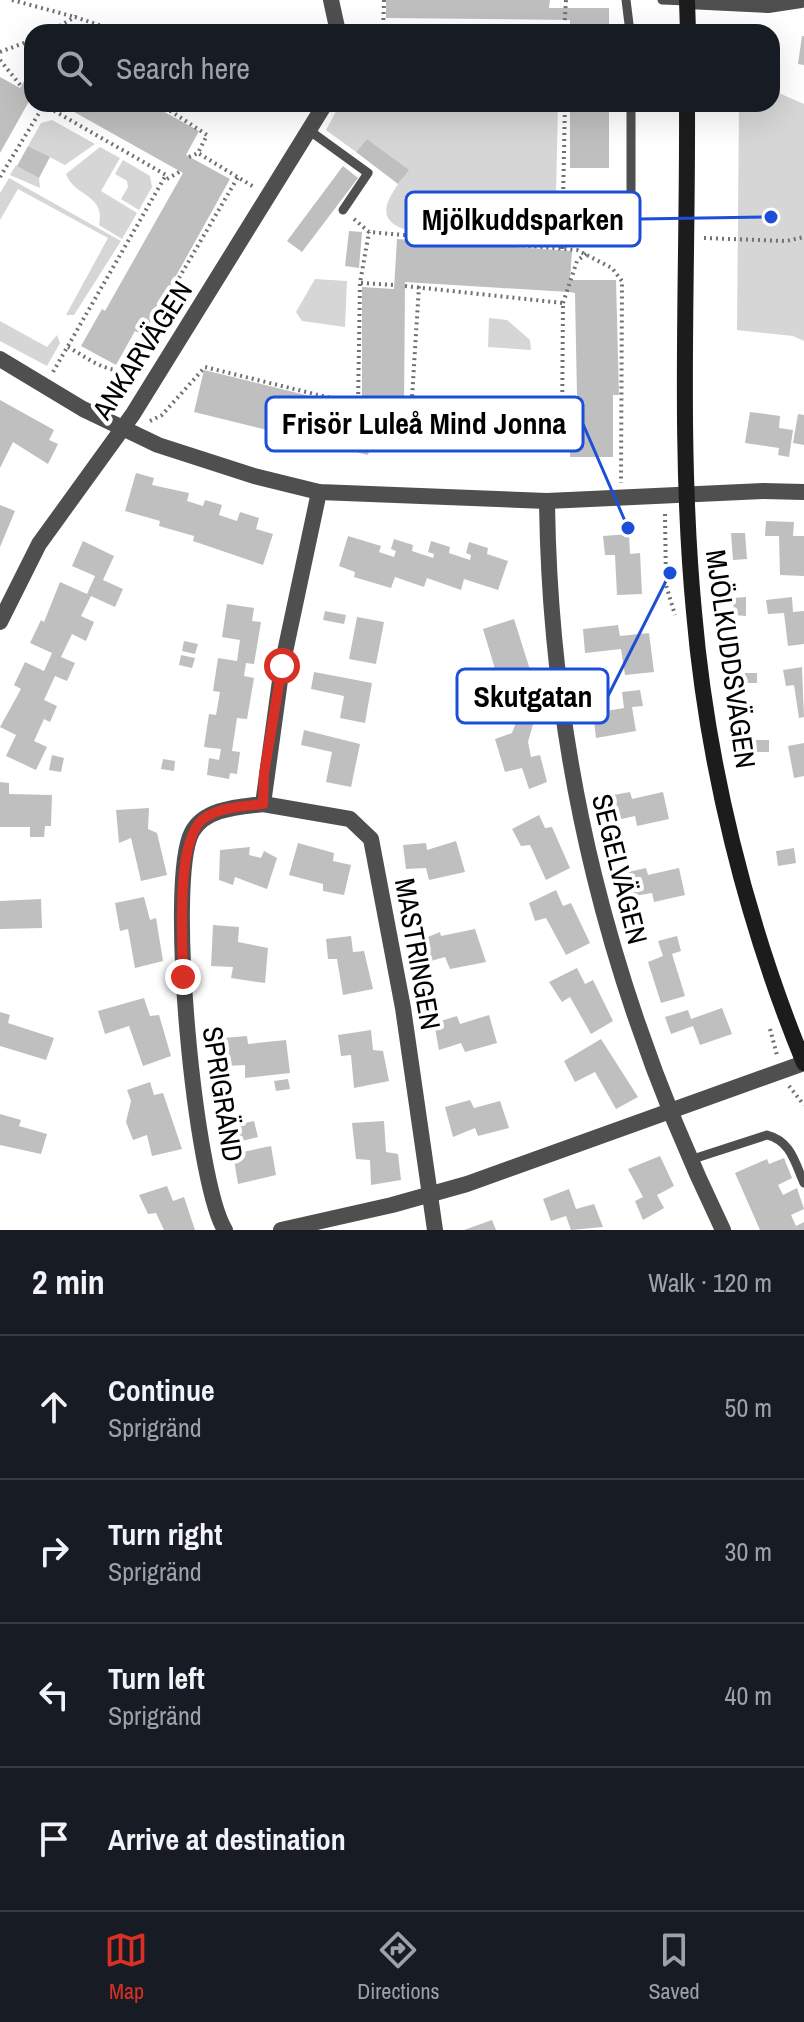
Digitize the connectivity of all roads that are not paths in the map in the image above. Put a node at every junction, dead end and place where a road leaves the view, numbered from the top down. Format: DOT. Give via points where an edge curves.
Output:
graph roads {
  1 [pos="331,0"];
  2 [pos="626,0"];
  3 [pos="662,0"];
  4 [pos="687,0"];
  5 [pos="801,0"];
  6 [pos="336,24"];
  7 [pos="629,24"];
  8 [pos="688,24"];
  9 [pos="321,112"];
  10 [pos="631,112"];
  11 [pos="687,112"];
  12 [pos="310,131"];
  13 [pos="631,204"];
  14 [pos="343,210"];
  15 [pos="0,359"];
  16 [pos="123,428"];
  17 [pos="319,492"];
  18 [pos="804,492"];
  19 [pos="687,496"];
  20 [pos="547,501"];
  21 [pos="0,622"];
  22 [pos="263,804"];
  23 [pos="804,1063"];
  24 [pos="670,1111"];
  25 [pos="693,1159"];
  26 [pos="804,1183"];
  27 [pos="429,1195"];
  28 [pos="225,1230"];
  29 [pos="281,1230"];
  30 [pos="435,1230"];
  31 [pos="723,1230"];
  1 -- 6 [label="street"];
  2 -- 7 [label="lane"];
  3 -- 4 [label="lane"];
  4 -- 5 [label="street" via="768,5"];
  4 -- 8 [label="street"];
  9 -- 12 [label="street, ANKARVÄGEN"];
  10 -- 13 [label="lane"];
  11 -- 19 [label="street, MJÖLKUDDSVÄGEN"];
  12 -- 14 [label="lane" via="368,173"];
  12 -- 16 [label="street, ANKARVÄGEN"];
  15 -- 16 [label="street"];
  16 -- 17 [label="street" via="172,449"];
  16 -- 21 [label="street, ANKARVÄGEN" via="39,544"];
  17 -- 20 [label="street"];
  17 -- 22 [label="street" via="282,666"];
  18 -- 19 [label="street"];
  19 -- 20 [label="street"];
  19 -- 23 [label="street, MJÖLKUDDSVÄGEN" via="694,613 718,773 755,917"];
  20 -- 24 [label="street, SEGELVÄGEN" via="549,603 579,818 603,920"];
  22 -- 27 [label="street, MASTRINGEN" via="350,819 371,839 403,1008"];
  22 -- 28 [label="street, SPRIGRÄND" via="205,818 192,832 186,856 183,977 188,1047 207,1162"];
  23 -- 24 [label="street"];
  24 -- 25 [label="street, SEGELVÄGEN"];
  24 -- 27 [label="street"];
  25 -- 26 [label="lane" via="767,1135 788,1146"];
  25 -- 31 [label="street, SEGELVÄGEN"];
  27 -- 29 [label="street"];
  27 -- 30 [label="street"];
}
